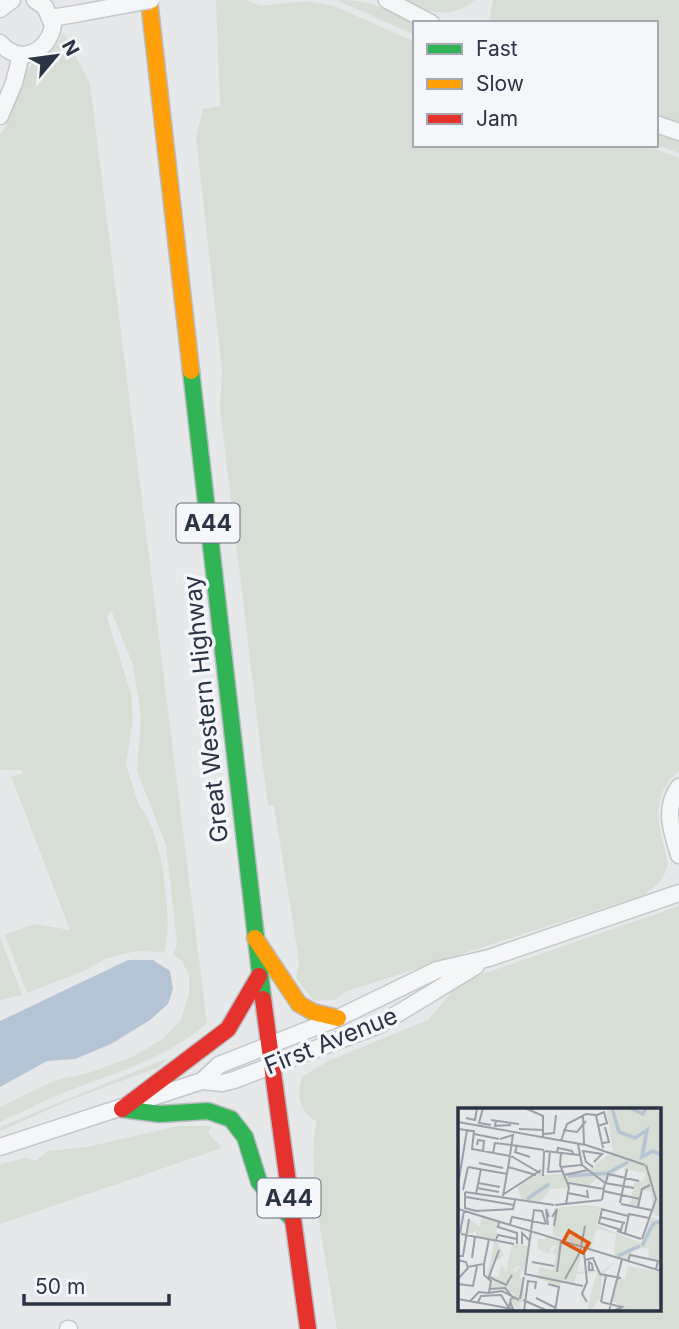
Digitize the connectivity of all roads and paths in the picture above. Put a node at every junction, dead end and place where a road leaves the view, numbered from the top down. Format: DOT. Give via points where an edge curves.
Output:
graph roads {
  1 [pos="12,0"];
  2 [pos="35,0"];
  3 [pos="150,0"];
  4 [pos="387,0"];
  5 [pos="0,9"];
  6 [pos="51,18"];
  7 [pos="427,21"];
  8 [pos="0,43"];
  9 [pos="20,55"];
  10 [pos="0,116"];
  11 [pos="658,125"];
  12 [pos="679,132"];
  13 [pos="679,787"];
  14 [pos="679,855"];
  15 [pos="679,893"];
  16 [pos="254,935"];
  17 [pos="489,958"];
  18 [pos="260,976"];
  19 [pos="338,1018"];
  20 [pos="268,1046"];
  21 [pos="271,1067"];
  22 [pos="202,1081"];
  23 [pos="122,1109"];
  24 [pos="0,1147"];
  25 [pos="292,1219"];
  26 [pos="308,1329"];
  1 -- 5 [label="street"];
  2 -- 6 [label="street" via="46,7"];
  3 -- 6 [label="street, bridge"];
  3 -- 16 [label="highway, Great Western Highway / A44"];
  4 -- 7 [label="street"];
  6 -- 9 [label="street" via="52,32 45,46"];
  8 -- 9 [label="street"];
  9 -- 10 [label="street"];
  11 -- 12 [label="street"];
  13 -- 14 [label="street" via="669,813"];
  15 -- 17 [label="street, First Avenue"];
  16 -- 18 [label="highway, Great Western Highway / A44"];
  16 -- 19 [label="highway" via="299,1004"];
  17 -- 19 [label="street, First Avenue" via="437,970"];
  17 -- 21 [label="street, First Avenue" via="379,1025"];
  18 -- 20 [label="highway, Great Western Highway / A44"];
  18 -- 23 [label="highway" via="228,1029"];
  19 -- 20 [label="street, First Avenue"];
  20 -- 21 [label="highway, Great Western Highway / A44"];
  20 -- 22 [label="street, First Avenue" via="219,1065"];
  21 -- 22 [label="street, First Avenue" via="222,1083"];
  21 -- 25 [label="highway, Great Western Highway / A44"];
  22 -- 23 [label="street, First Avenue"];
  23 -- 24 [label="street, First Avenue"];
  23 -- 25 [label="highway" via="160,1114 208,1111 231,1119 245,1136 259,1182"];
  25 -- 26 [label="highway, Great Western Highway / A44"];
}
